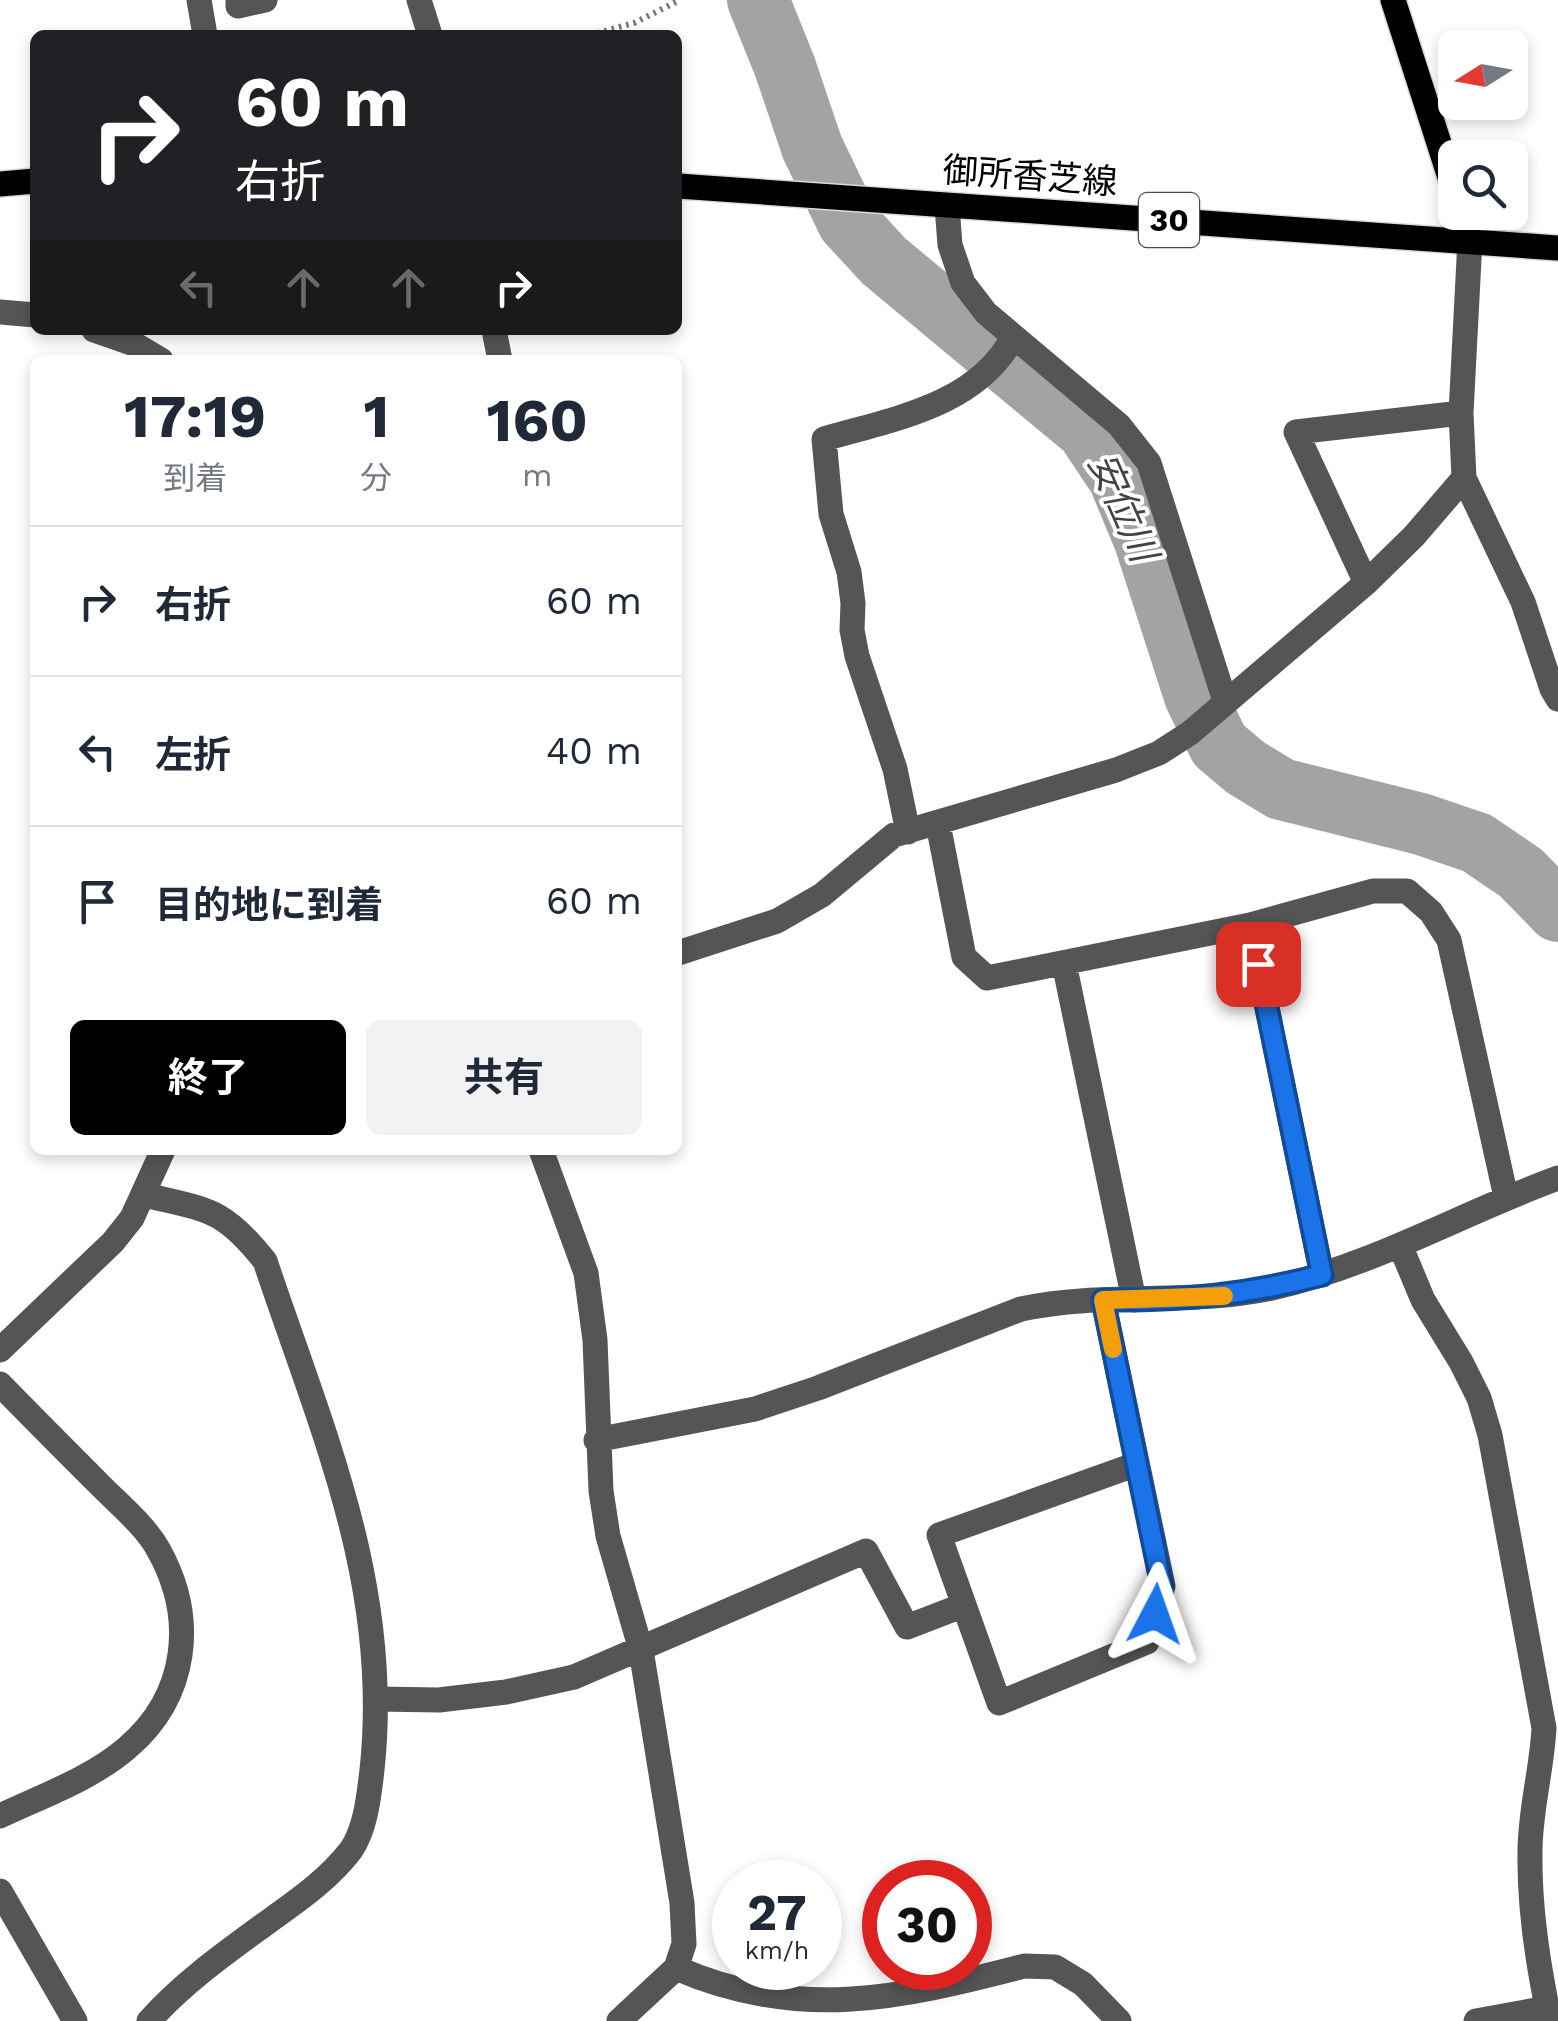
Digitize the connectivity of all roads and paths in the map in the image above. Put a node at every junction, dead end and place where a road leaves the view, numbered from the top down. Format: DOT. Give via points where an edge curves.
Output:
graph roads {
  1 [pos="199,0"];
  2 [pos="238,0"];
  3 [pos="265,0"];
  4 [pos="420,0"];
  5 [pos="680,0"];
  6 [pos="1393,0"];
  7 [pos="203,30"];
  8 [pos="429,30"];
  9 [pos="610,30"];
  10 [pos="1438,141"];
  11 [pos="30,181"];
  12 [pos="0,184"];
  13 [pos="682,186"];
  14 [pos="947,206"];
  15 [pos="1467,230"];
  16 [pos="1470,240"];
  17 [pos="1558,248"];
  18 [pos="0,312"];
  19 [pos="30,315"];
  20 [pos="134,337"];
  21 [pos="1010,343"];
  22 [pos="154,355"];
  23 [pos="1461,414"];
  24 [pos="1464,478"];
  25 [pos="1366,583"];
  26 [pos="1558,698"];
  27 [pos="1226,701"];
  28 [pos="938,824"];
  29 [pos="908,832"];
  30 [pos="1250,925"];
  31 [pos="682,951"];
  32 [pos="1064,963"];
  33 [pos="161,1155"];
  34 [pos="542,1155"];
  35 [pos="1558,1178"];
  36 [pos="145,1195"];
  37 [pos="1506,1197"];
  38 [pos="1400,1245"];
  39 [pos="1322,1275"];
  40 [pos="1103,1300"];
  41 [pos="1134,1300"];
  42 [pos="0,1350"];
  43 [pos="0,1384"];
  44 [pos="596,1440"];
  45 [pos="1137,1464"];
  46 [pos="964,1605"];
  47 [pos="642,1650"];
  48 [pos="376,1699"];
  49 [pos="0,1816"];
  50 [pos="0,1892"];
  51 [pos="676,1968"];
  52 [pos="1552,2014"];
  53 [pos="74,2021"];
  54 [pos="149,2021"];
  55 [pos="619,2021"];
  56 [pos="1119,2021"];
  57 [pos="1476,2021"];
  1 -- 7 [label="street"];
  2 -- 3 [label="street" via="238,6"];
  4 -- 8 [label="street"];
  5 -- 9 [label="path"];
  6 -- 10 [label="main road"];
  11 -- 12 [label="main road"];
  13 -- 14 [label="main road, 御所香芝線 / 30"];
  14 -- 16 [label="main road, 御所香芝線 / 30"];
  14 -- 21 [label="street" via="963,284"];
  15 -- 16 [label="main road"];
  16 -- 17 [label="main road, 御所香芝線 / 30"];
  16 -- 23 [label="street"];
  18 -- 19 [label="street"];
  20 -- 22 [label="street"];
  21 -- 27 [label="street" via="1119,425 1149,464"];
  21 -- 29 [label="street" via="954,396 824,439 830,514 849,572 857,656 895,769"];
  23 -- 24 [label="street"];
  23 -- 25 [label="street" via="1296,432"];
  24 -- 25 [label="street"];
  24 -- 26 [label="street" via="1523,602"];
  25 -- 27 [label="street"];
  27 -- 28 [label="street" via="1158,753"];
  28 -- 29 [label="street"];
  28 -- 32 [label="street" via="964,958 987,978"];
  29 -- 31 [label="street" via="894,835 822,895 777,921"];
  30 -- 32 [label="street"];
  30 -- 37 [label="street" via="1372,891 1407,891 1432,912 1449,940"];
  30 -- 39 [label="street"];
  32 -- 41 [label="street"];
  33 -- 36 [label="street"];
  34 -- 44 [label="street" via="586,1273"];
  35 -- 37 [label="street"];
  36 -- 42 [label="street" via="113,1242"];
  36 -- 48 [label="street" via="214,1212 241,1230 266,1261 364,1573"];
  37 -- 38 [label="street"];
  38 -- 39 [label="street"];
  38 -- 52 [label="street" via="1479,1398 1490,1435 1544,1728 1531,1900"];
  39 -- 41 [label="street" via="1204,1299"];
  40 -- 41 [label="street"];
  40 -- 44 [label="street" via="1021,1309 755,1409"];
  40 -- 45 [label="street"];
  43 -- 49 [label="street" via="157,1547 183,1636 176,1684 127,1748"];
  44 -- 47 [label="street" via="608,1536"];
  45 -- 46 [label="street" via="940,1535"];
  45 -- 46 [label="street" via="1162,1586 1147,1642 999,1703"];
  46 -- 47 [label="street" via="907,1627 866,1550"];
  47 -- 48 [label="street" via="506,1692"];
  47 -- 51 [label="street" via="682,1903 684,1944"];
  48 -- 54 [label="street" via="368,1802 354,1845 326,1880 212,1962"];
  50 -- 53 [label="street"];
  51 -- 55 [label="street"];
  51 -- 56 [label="street" via="746,2003 838,2012 1024,1966 1055,1968 1083,1984"];
  52 -- 57 [label="street"];
}
